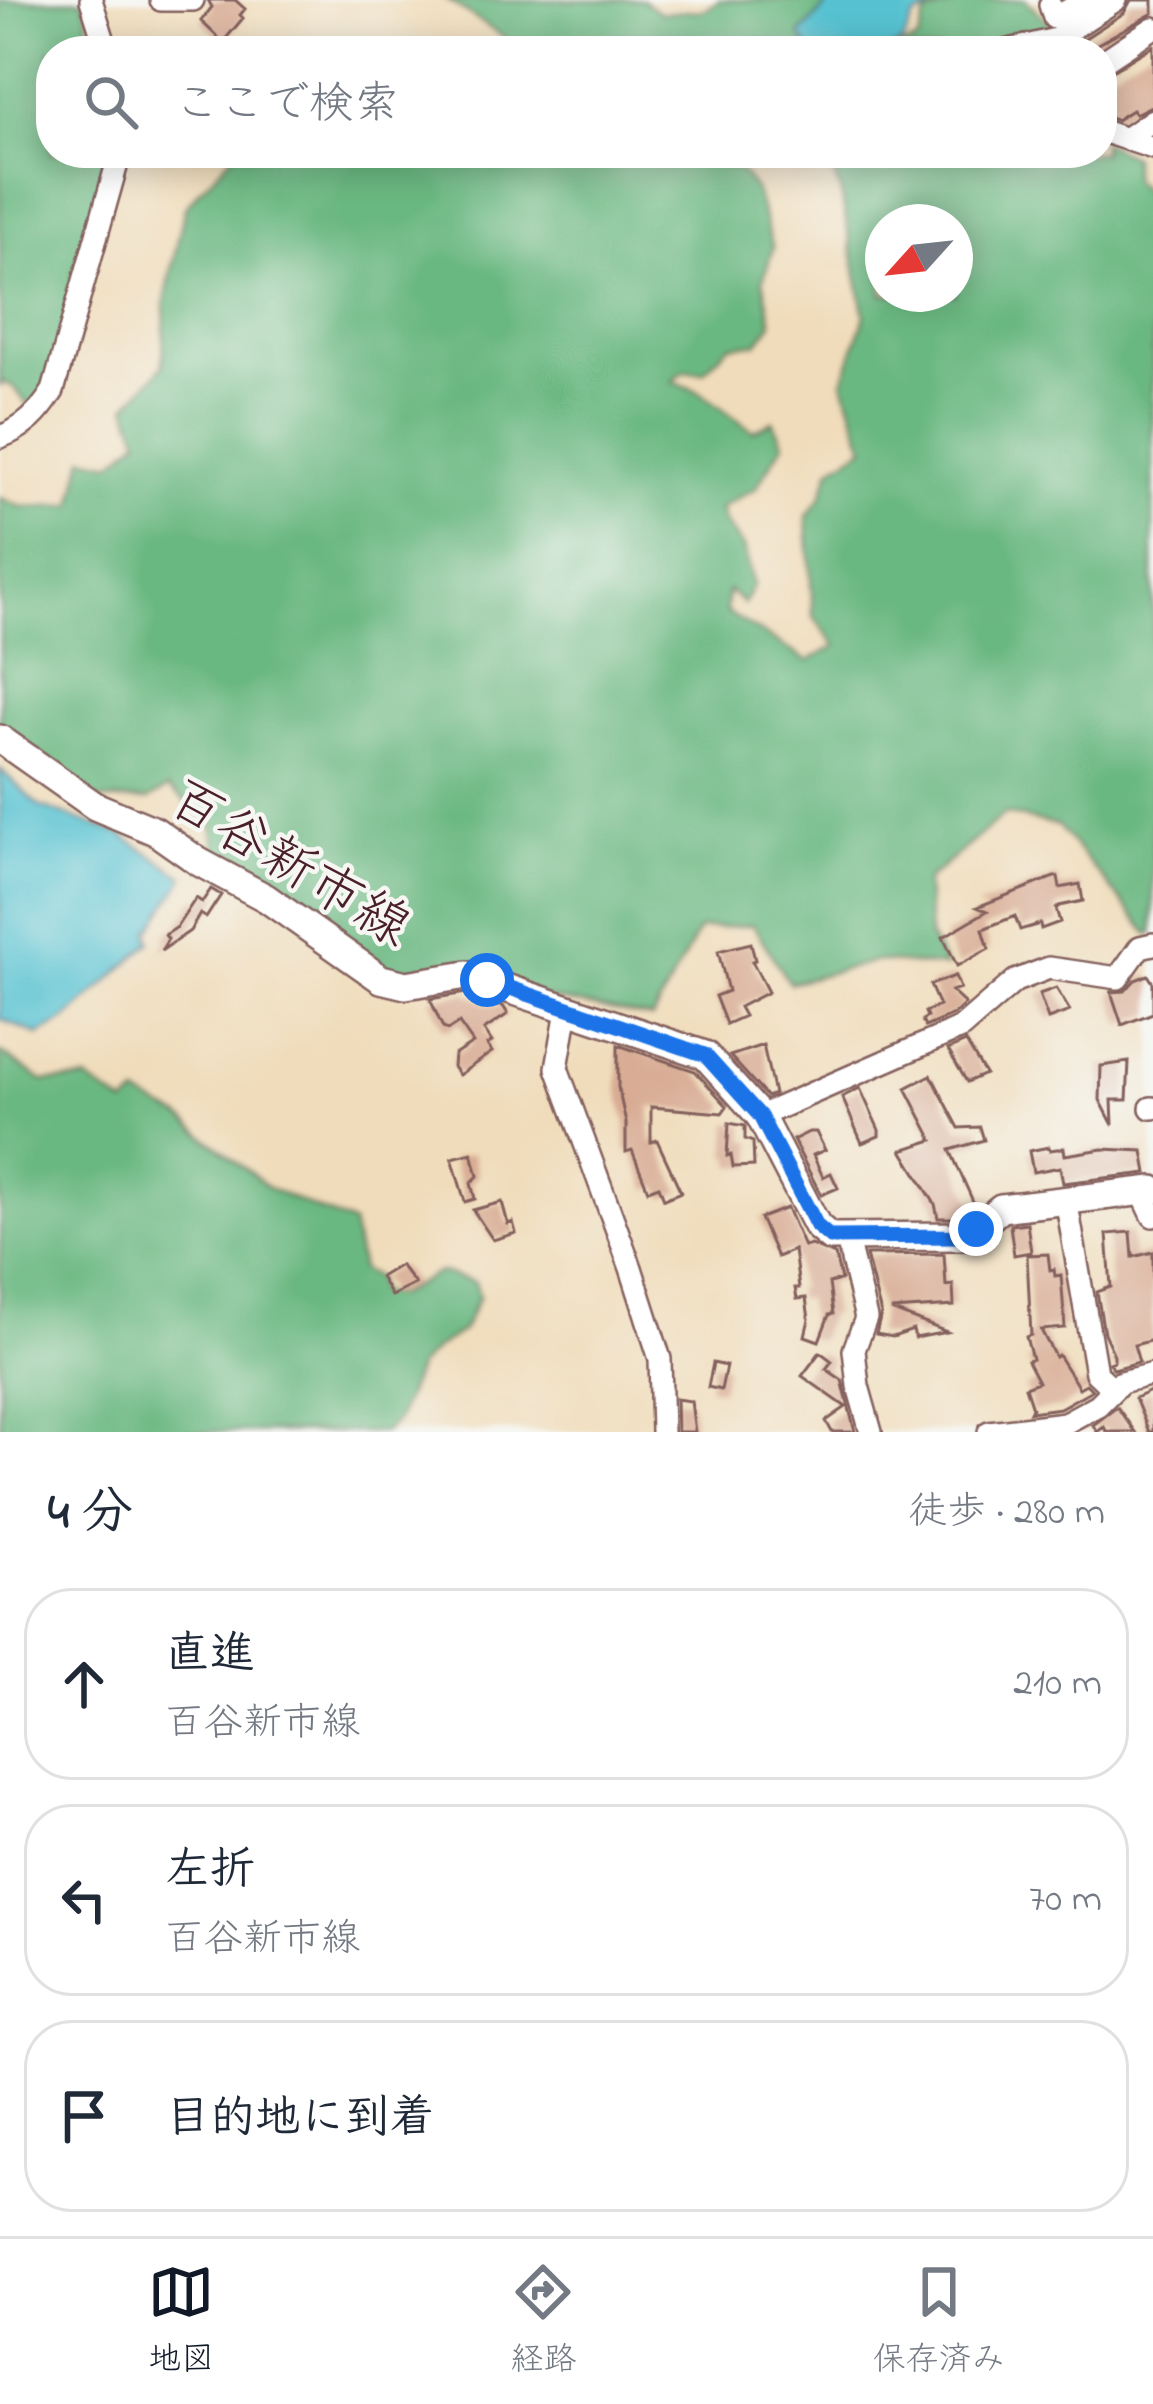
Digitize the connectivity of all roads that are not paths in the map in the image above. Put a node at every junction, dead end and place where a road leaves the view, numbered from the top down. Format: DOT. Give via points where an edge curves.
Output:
graph roads {
  1 [pos="92,0"];
  2 [pos="161,0"];
  3 [pos="193,0"];
  4 [pos="1087,0"];
  5 [pos="1116,0"];
  6 [pos="1049,2"];
  7 [pos="1153,28"];
  8 [pos="103,36"];
  9 [pos="1061,36"];
  10 [pos="1117,52"];
  11 [pos="1153,120"];
  12 [pos="1117,135"];
  13 [pos="1127,138"];
  14 [pos="1153,148"];
  15 [pos="116,168"];
  16 [pos="0,437"];
  17 [pos="0,739"];
  18 [pos="1153,944"];
  19 [pos="567,1010"];
  20 [pos="760,1116"];
  21 [pos="1066,1198"];
  22 [pos="1149,1200"];
  23 [pos="847,1239"];
  24 [pos="1153,1374"];
  25 [pos="1113,1389"];
  26 [pos="662,1432"];
  27 [pos="872,1432"];
  28 [pos="989,1432"];
  1 -- 8 [label="street"];
  2 -- 3 [label="street"];
  4 -- 6 [label="street" via="1054,18"];
  5 -- 9 [label="street"];
  7 -- 10 [label="street"];
  11 -- 13 [label="street"];
  12 -- 13 [label="street"];
  13 -- 14 [label="street"];
  15 -- 16 [label="street" via="53,391 22,427"];
  17 -- 19 [label="main road, 百谷新市線" via="95,806 155,831 266,898 381,979 406,986 467,975"];
  18 -- 20 [label="street" via="1140,947 1118,978 1049,968 1015,981 962,1028"];
  19 -- 20 [label="main road, 百谷新市線" via="705,1055"];
  19 -- 26 [label="street" via="557,1068 660,1359"];
  20 -- 23 [label="main road, 百谷新市線" via="817,1226"];
  21 -- 22 [label="main road"];
  21 -- 23 [label="main road" via="1001,1208 961,1236"];
  21 -- 25 [label="street" via="1096,1372"];
  23 -- 27 [label="street" via="866,1318 854,1351"];
  24 -- 25 [label="street"];
  25 -- 28 [label="street" via="1065,1424"];
}
